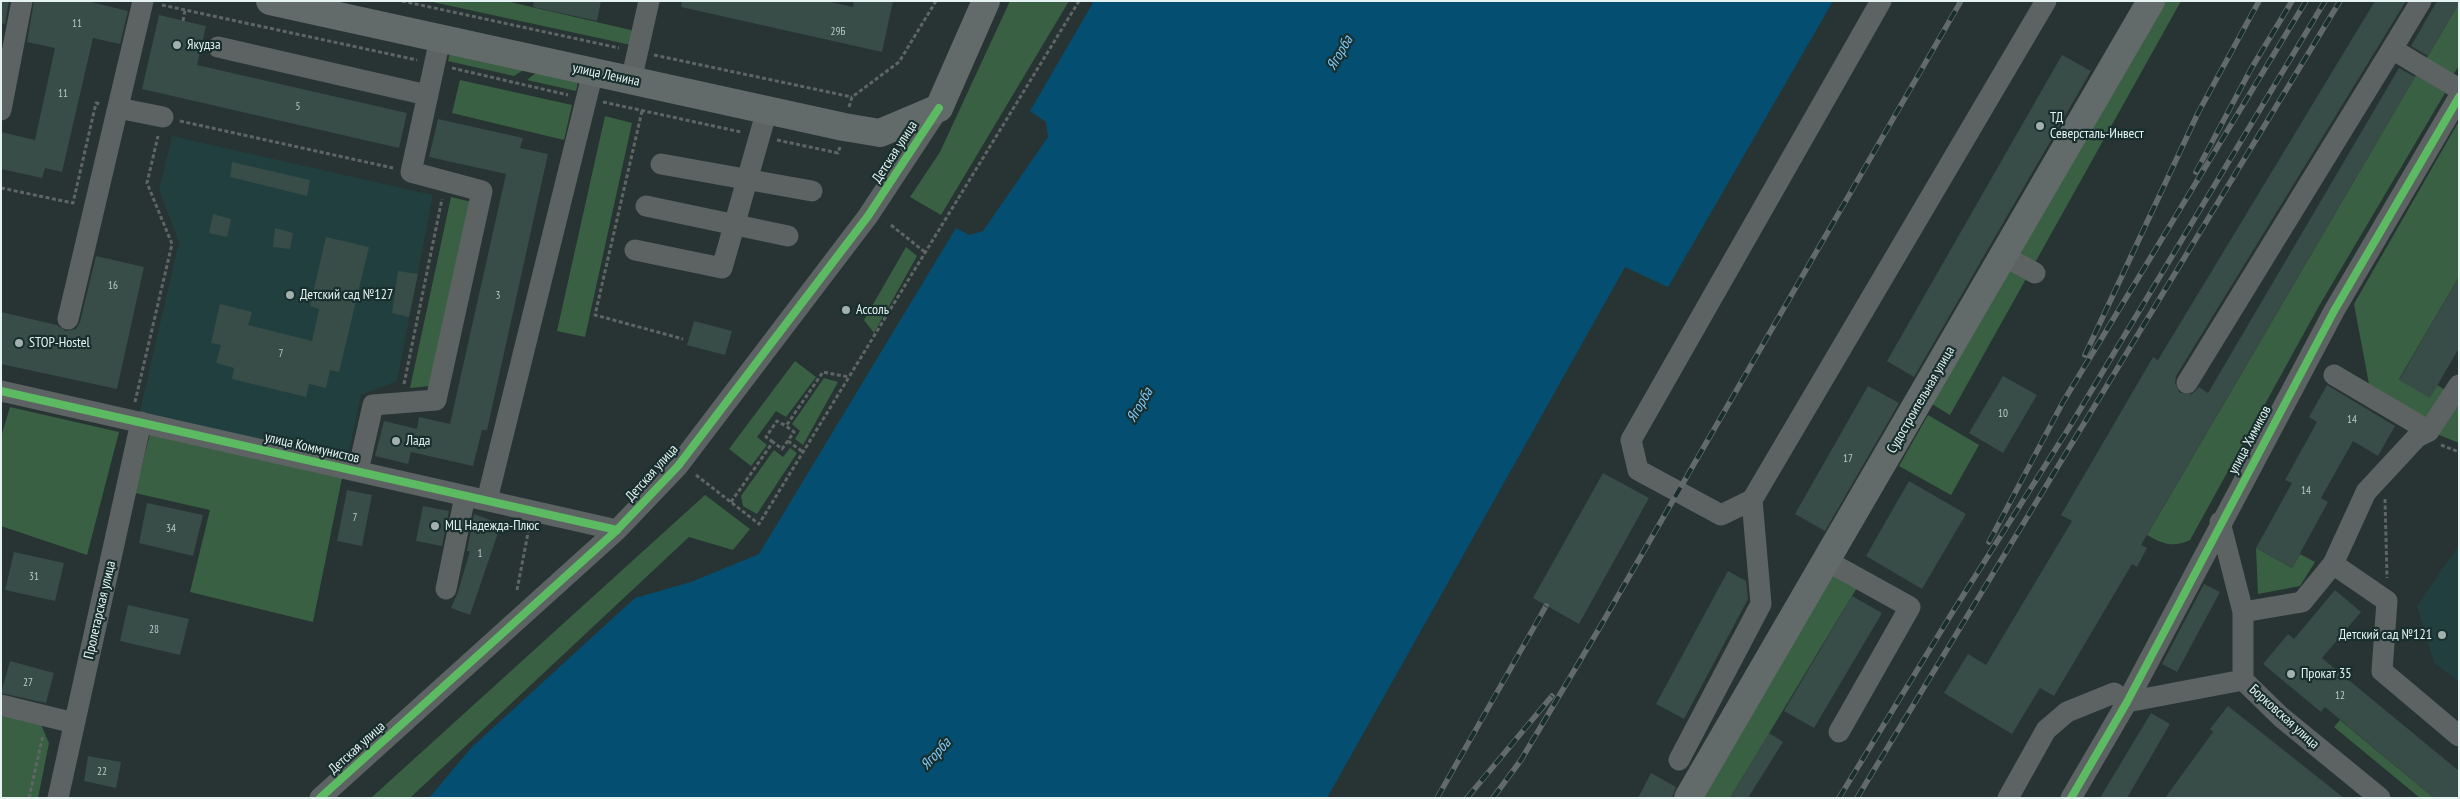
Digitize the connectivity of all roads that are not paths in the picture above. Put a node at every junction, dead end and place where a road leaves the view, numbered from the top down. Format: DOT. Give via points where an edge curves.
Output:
graph roads {
  1 [pos="22,1"];
  2 [pos="270,1"];
  3 [pos="649,1"];
  4 [pos="986,1"];
  5 [pos="1881,1"];
  6 [pos="2046,1"];
  7 [pos="2151,1"];
  8 [pos="2421,1"];
  9 [pos="149,2"];
  10 [pos="218,47"];
  11 [pos="2392,49"];
  12 [pos="437,51"];
  13 [pos="593,72"];
  14 [pos="631,81"];
  15 [pos="2459,89"];
  16 [pos="428,95"];
  17 [pos="2459,97"];
  18 [pos="118,108"];
  19 [pos="939,108"];
  20 [pos="1,110"];
  21 [pos="767,110"];
  22 [pos="163,117"];
  23 [pos="661,164"];
  24 [pos="747,180"];
  25 [pos="812,191"];
  26 [pos="646,206"];
  27 [pos="735,223"];
  28 [pos="788,236"];
  29 [pos="635,250"];
  30 [pos="2004,256"];
  31 [pos="2035,273"];
  32 [pos="68,319"];
  33 [pos="2334,375"];
  34 [pos="2186,383"];
  35 [pos="2459,385"];
  36 [pos="1,390"];
  37 [pos="136,421"];
  38 [pos="2429,431"];
  39 [pos="358,472"];
  40 [pos="465,496"];
  41 [pos="488,500"];
  42 [pos="1752,500"];
  43 [pos="2220,522"];
  44 [pos="617,530"];
  45 [pos="1827,561"];
  46 [pos="2333,564"];
  47 [pos="446,588"];
  48 [pos="2243,612"];
  49 [pos="2244,680"];
  50 [pos="2121,697"];
  51 [pos="1,705"];
  52 [pos="1706,710"];
  53 [pos="74,723"];
  54 [pos="1732,723"];
  55 [pos="1839,732"];
  56 [pos="2459,736"];
  57 [pos="1679,760"];
  58 [pos="58,798"];
  59 [pos="320,798"];
  60 [pos="1688,798"];
  61 [pos="2008,798"];
  62 [pos="2071,798"];
  63 [pos="2380,798"];
  1 -- 20 [label="street"];
  2 -- 12 [label="main road, улица Ленина"];
  3 -- 14 [label="street"];
  4 -- 19 [label="main road"];
  5 -- 42 [label="street" via="1631,440 1638,470 1721,515"];
  6 -- 42 [label="street"];
  7 -- 30 [label="main road, Судостроительная улица"];
  8 -- 11 [label="street"];
  9 -- 18 [label="street"];
  10 -- 16 [label="street"];
  11 -- 15 [label="street"];
  11 -- 34 [label="street"];
  12 -- 13 [label="main road, улица Ленина"];
  12 -- 16 [label="street"];
  13 -- 14 [label="main road, улица Ленина"];
  13 -- 41 [label="street"];
  14 -- 21 [label="main road, улица Ленина"];
  16 -- 39 [label="street" via="411,172 482,191 436,400 373,405"];
  17 -- 43 [label="street, улица Химиков" via="2334,311"];
  18 -- 22 [label="street"];
  18 -- 32 [label="street"];
  19 -- 21 [label="main road, улица Ленина" via="880,133"];
  19 -- 44 [label="street, Детская улица" via="868,216 678,466"];
  21 -- 24 [label="street"];
  23 -- 24 [label="street"];
  24 -- 25 [label="street"];
  24 -- 27 [label="street"];
  26 -- 27 [label="street"];
  27 -- 28 [label="street"];
  27 -- 29 [label="street" via="722,268"];
  30 -- 31 [label="street"];
  30 -- 45 [label="main road, Судостроительная улица"];
  33 -- 38 [label="street"];
  35 -- 38 [label="street"];
  36 -- 37 [label="street, улица Коммунистов"];
  37 -- 39 [label="street, улица Коммунистов"];
  37 -- 53 [label="street, Пролетарская улица"];
  38 -- 46 [label="street" via="2417,437 2366,492"];
  39 -- 40 [label="street, улица Коммунистов"];
  40 -- 41 [label="street, улица Коммунистов"];
  40 -- 47 [label="street"];
  41 -- 44 [label="street, улица Коммунистов"];
  42 -- 52 [label="street" via="1761,604"];
  43 -- 48 [label="street, Борковская улица"];
  43 -- 50 [label="street, улица Химиков"];
  44 -- 59 [label="street, Детская улица"];
  45 -- 54 [label="main road, Судостроительная улица"];
  45 -- 55 [label="street" via="1910,607"];
  46 -- 48 [label="street" via="2302,602"];
  46 -- 56 [label="street" via="2387,601 2382,671"];
  48 -- 49 [label="street, Борковская улица"];
  49 -- 50 [label="street"];
  49 -- 63 [label="street, Борковская улица" via="2281,717"];
  50 -- 61 [label="street" via="2067,712 2046,730"];
  50 -- 62 [label="street, улица Химиков"];
  51 -- 53 [label="street"];
  52 -- 54 [label="street"];
  52 -- 57 [label="street"];
  53 -- 58 [label="street, Пролетарская улица"];
  54 -- 60 [label="main road, Судостроительная улица"];
}
